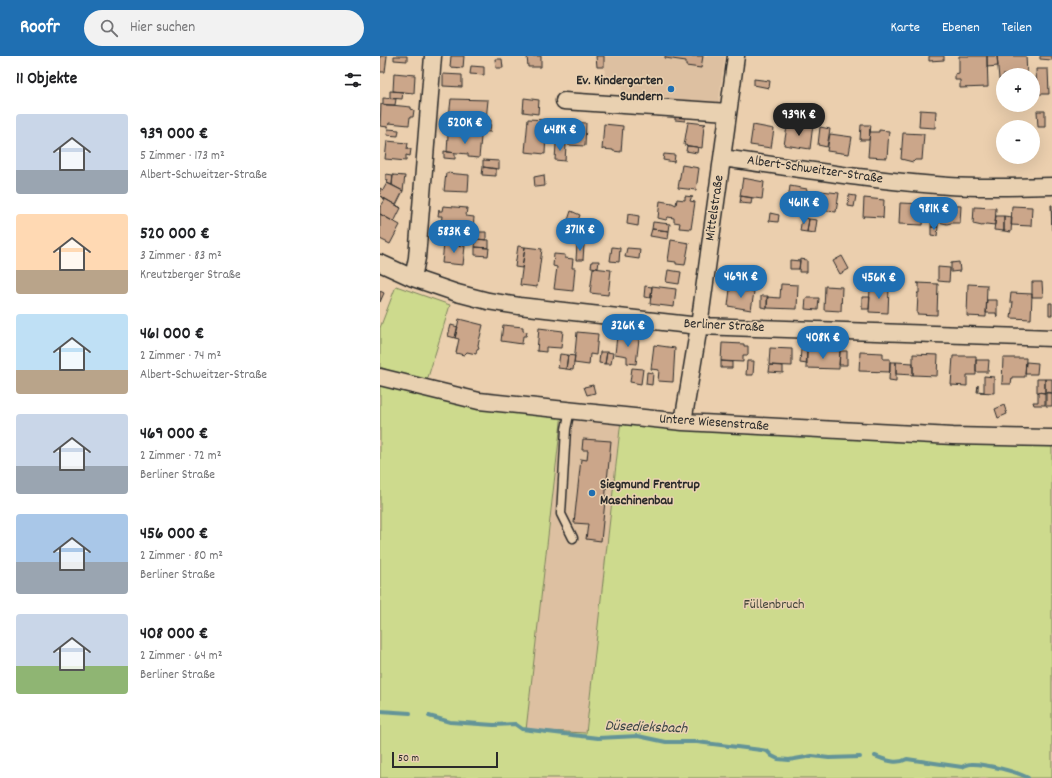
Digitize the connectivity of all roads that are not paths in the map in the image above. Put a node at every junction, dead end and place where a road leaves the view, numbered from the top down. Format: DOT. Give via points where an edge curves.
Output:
graph roads {
  1 [pos="433,56"];
  2 [pos="736,56"];
  3 [pos="564,101"];
  4 [pos="728,112"];
  5 [pos="722,158"];
  6 [pos="1052,186"];
  7 [pos="380,263"];
  8 [pos="413,278"];
  9 [pos="699,326"];
  10 [pos="1052,338"];
  11 [pos="380,377"];
  12 [pos="570,410"];
  13 [pos="683,422"];
  14 [pos="1052,438"];
  15 [pos="573,538"];
  1 -- 8 [label="street" via="417,258"];
  2 -- 4 [label="street, Mittelstraße"];
  3 -- 4 [label="street"];
  4 -- 5 [label="street, Mittelstraße"];
  5 -- 6 [label="street, Albert-Schweitzer-Straße" via="883,180 942,185"];
  5 -- 9 [label="street, Mittelstraße"];
  7 -- 8 [label="street, Berliner Straße"];
  8 -- 9 [label="street, Berliner Straße" via="488,301"];
  9 -- 10 [label="street, Berliner Straße"];
  9 -- 13 [label="street, Mittelstraße"];
  11 -- 12 [label="street, Untere Wiesenstraße" via="479,401"];
  12 -- 13 [label="street, Untere Wiesenstraße"];
  12 -- 15 [label="lane" via="566,429 561,514"];
  13 -- 14 [label="street, Untere Wiesenstraße" via="953,436"];
}
